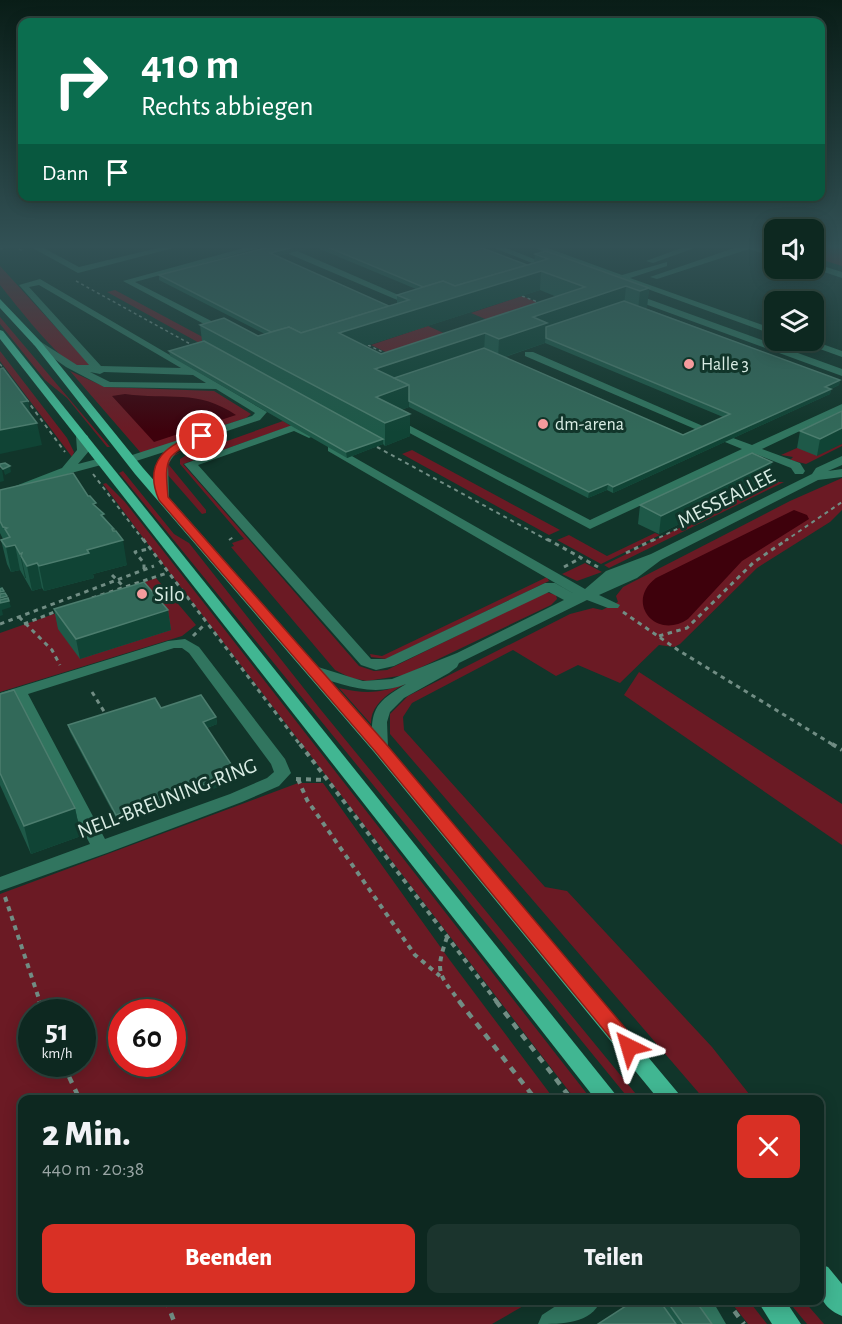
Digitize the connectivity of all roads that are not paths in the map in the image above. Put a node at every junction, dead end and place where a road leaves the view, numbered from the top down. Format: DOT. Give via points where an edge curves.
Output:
graph roads {
  1 [pos="5,308"];
  2 [pos="43,308"];
  3 [pos="84,308"];
  4 [pos="178,308"];
  5 [pos="663,308"];
  6 [pos="712,308"];
  7 [pos="764,328"];
  8 [pos="0,333"];
  9 [pos="234,337"];
  10 [pos="38,345"];
  11 [pos="824,348"];
  12 [pos="529,354"];
  13 [pos="842,354"];
  14 [pos="75,368"];
  15 [pos="100,370"];
  16 [pos="195,372"];
  17 [pos="842,373"];
  18 [pos="219,386"];
  19 [pos="842,407"];
  20 [pos="392,420"];
  21 [pos="706,430"];
  22 [pos="82,436"];
  23 [pos="729,440"];
  24 [pos="185,442"];
  25 [pos="751,450"];
  26 [pos="130,459"];
  27 [pos="842,460"];
  28 [pos="102,463"];
  29 [pos="67,470"];
  30 [pos="139,471"];
  31 [pos="842,473"];
  32 [pos="815,477"];
  33 [pos="28,486"];
  34 [pos="0,496"];
  35 [pos="163,498"];
  36 [pos="656,557"];
  37 [pos="581,598"];
  38 [pos="613,605"];
  39 [pos="462,656"];
  40 [pos="313,670"];
  41 [pos="19,692"];
  42 [pos="0,698"];
  43 [pos="380,748"];
  44 [pos="101,849"];
  45 [pos="0,882"];
  46 [pos="605,1095"];
  47 [pos="669,1095"];
  48 [pos="824,1282"];
  49 [pos="842,1304"];
  50 [pos="581,1305"];
  51 [pos="700,1305"];
  52 [pos="774,1305"];
  53 [pos="550,1324"];
  54 [pos="713,1324"];
  55 [pos="788,1324"];
  1 -- 10 [label="main road"];
  2 -- 15 [label="street"];
  3 -- 16 [label="street"];
  4 -- 9 [label="street"];
  5 -- 17 [label="street"];
  6 -- 7 [label="street"];
  8 -- 22 [label="main road"];
  10 -- 14 [label="street" via="53,350"];
  10 -- 26 [label="main road"];
  11 -- 13 [label="street"];
  12 -- 21 [label="street"];
  14 -- 15 [label="street"];
  14 -- 18 [label="street" via="108,385"];
  15 -- 16 [label="street"];
  16 -- 18 [label="street"];
  18 -- 24 [label="street" via="262,412 261,415"];
  19 -- 25 [label="street"];
  20 -- 25 [label="street" via="590,525"];
  22 -- 28 [label="main road"];
  22 -- 29 [label="street" via="83,451"];
  23 -- 25 [label="street"];
  24 -- 26 [label="street"];
  24 -- 35 [label="street" via="162,459"];
  25 -- 32 [label="street" via="789,470"];
  26 -- 28 [label="main road"];
  26 -- 28 [label="main road" via="112,458"];
  26 -- 30 [label="main road"];
  27 -- 32 [label="street, MESSEALLEE"];
  28 -- 29 [label="street"];
  28 -- 30 [label="main road"];
  28 -- 33 [label="street"];
  28 -- 46 [label="main road"];
  29 -- 33 [label="street"];
  30 -- 35 [label="main road"];
  31 -- 32 [label="street, MESSEALLEE"];
  32 -- 36 [label="street, MESSEALLEE"];
  33 -- 34 [label="street"];
  35 -- 40 [label="main road"];
  36 -- 37 [label="street, MESSEALLEE" via="639,572 608,589"];
  36 -- 37 [label="street, MESSEALLEE" via="609,568"];
  37 -- 37 [label="street" via="550,574 295,427 190,464 370,664 389,663 550,586"];
  37 -- 38 [label="street"];
  37 -- 39 [label="street, MESSEALLEE"];
  39 -- 40 [label="street, MESSEALLEE" via="379,686 349,683"];
  39 -- 43 [label="street, MESSEALLEE" via="436,676 387,703 379,721"];
  40 -- 43 [label="main road"];
  41 -- 42 [label="street, NELL-BREUNING-RING"];
  41 -- 44 [label="street"];
  41 -- 44 [label="street, NELL-BREUNING-RING" via="173,644 185,644 194,650 279,763 283,773 280,778"];
  43 -- 47 [label="main road"];
  44 -- 45 [label="street, NELL-BREUNING-RING"];
  48 -- 49 [label="main road"];
  50 -- 53 [label="street"];
  51 -- 54 [label="street"];
  52 -- 55 [label="main road"];
}
